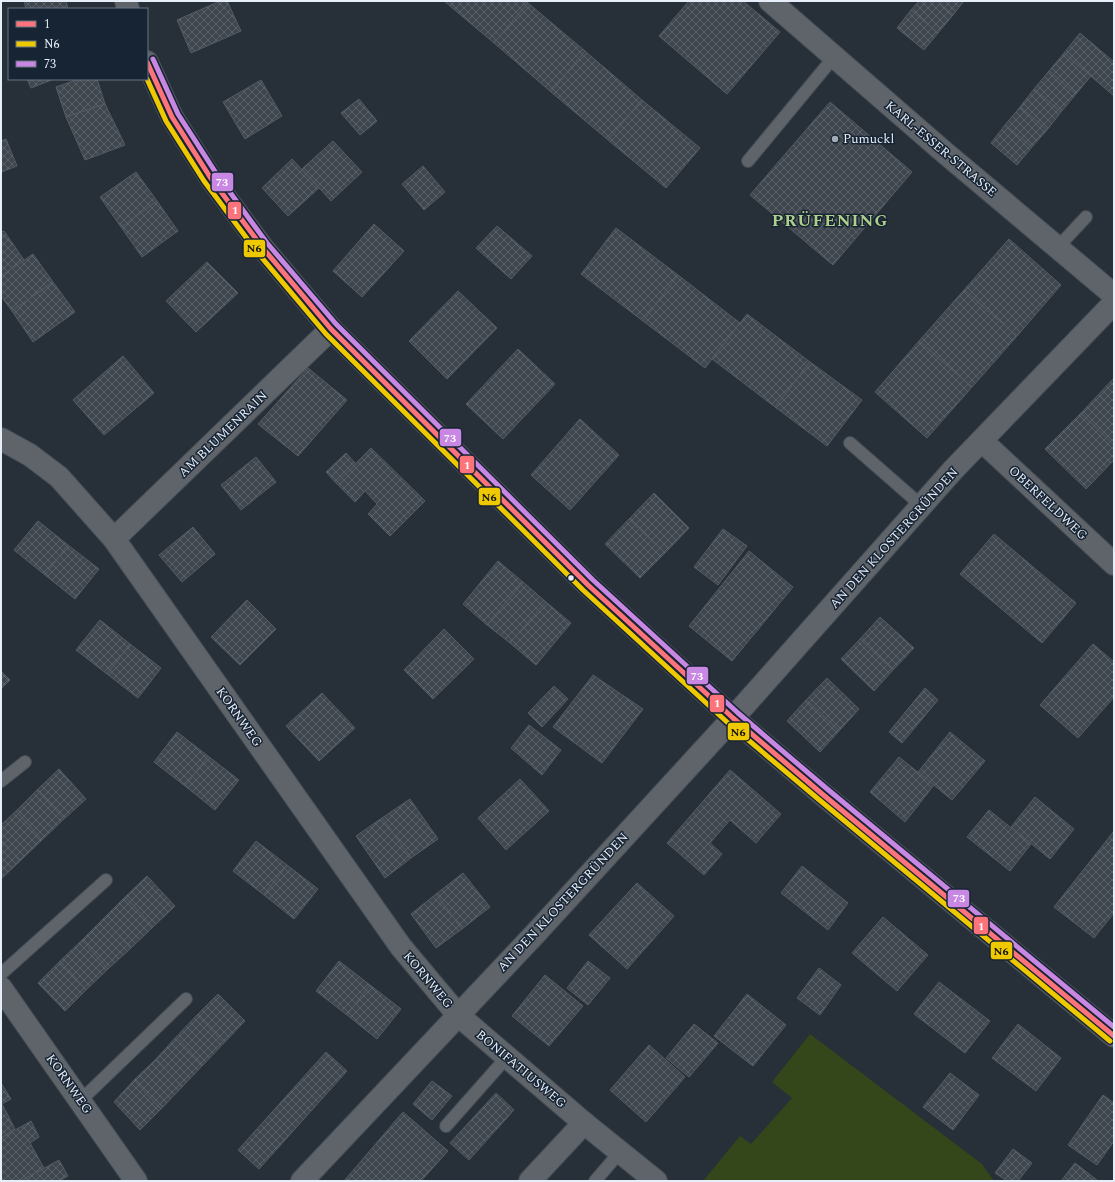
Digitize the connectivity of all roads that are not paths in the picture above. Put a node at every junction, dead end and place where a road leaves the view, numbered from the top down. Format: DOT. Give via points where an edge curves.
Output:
graph roads {
  1 [pos="770,1"];
  2 [pos="834,57"];
  3 [pos="148,64"];
  4 [pos="748,161"];
  5 [pos="1086,217"];
  6 [pos="1058,247"];
  7 [pos="1114,296"];
  8 [pos="1114,303"];
  9 [pos="332,329"];
  10 [pos="1,439"];
  11 [pos="982,441"];
  12 [pos="850,443"];
  13 [pos="922,506"];
  14 [pos="114,539"];
  15 [pos="1114,564"];
  16 [pos="734,718"];
  17 [pos="25,762"];
  18 [pos="1,781"];
  19 [pos="106,880"];
  20 [pos="1,974"];
  21 [pos="1,988"];
  22 [pos="186,999"];
  23 [pos="458,1015"];
  24 [pos="1114,1036"];
  25 [pos="507,1058"];
  26 [pos="80,1101"];
  27 [pos="584,1123"];
  28 [pos="446,1126"];
  29 [pos="620,1152"];
  30 [pos="136,1181"];
  31 [pos="302,1181"];
  32 [pos="530,1181"];
  33 [pos="595,1181"];
  34 [pos="656,1181"];
  1 -- 2 [label="street, KARL-ESSER-STRASSE"];
  2 -- 4 [label="lane"];
  2 -- 6 [label="street, KARL-ESSER-STRASSE"];
  3 -- 9 [label="street" via="172,117 210,177 262,247"];
  5 -- 6 [label="lane"];
  6 -- 7 [label="street, KARL-ESSER-STRASSE"];
  8 -- 11 [label="street, AN DEN KLOSTERGRÜNDEN"];
  9 -- 14 [label="street, AM BLUMENRAIN"];
  9 -- 16 [label="street" via="588,585"];
  10 -- 14 [label="street, KORNWEG" via="30,454 59,477"];
  11 -- 13 [label="street, AN DEN KLOSTERGRÜNDEN"];
  11 -- 15 [label="street, OBERFELDWEG"];
  12 -- 13 [label="lane"];
  13 -- 16 [label="street, AN DEN KLOSTERGRÜNDEN"];
  14 -- 23 [label="street, KORNWEG" via="400,947"];
  16 -- 23 [label="street, AN DEN KLOSTERGRÜNDEN"];
  16 -- 24 [label="street"];
  17 -- 18 [label="lane"];
  19 -- 20 [label="lane"];
  21 -- 26 [label="street, KORNWEG"];
  22 -- 26 [label="lane"];
  23 -- 25 [label="street, BONIFATIUSWEG"];
  23 -- 31 [label="street, AN DEN KLOSTERGRÜNDEN"];
  25 -- 27 [label="street, BONIFATIUSWEG"];
  25 -- 28 [label="lane"];
  26 -- 30 [label="street, KORNWEG"];
  27 -- 29 [label="street, BONIFATIUSWEG"];
  27 -- 32 [label="street"];
  29 -- 33 [label="lane"];
  29 -- 34 [label="street, BONIFATIUSWEG"];
}
